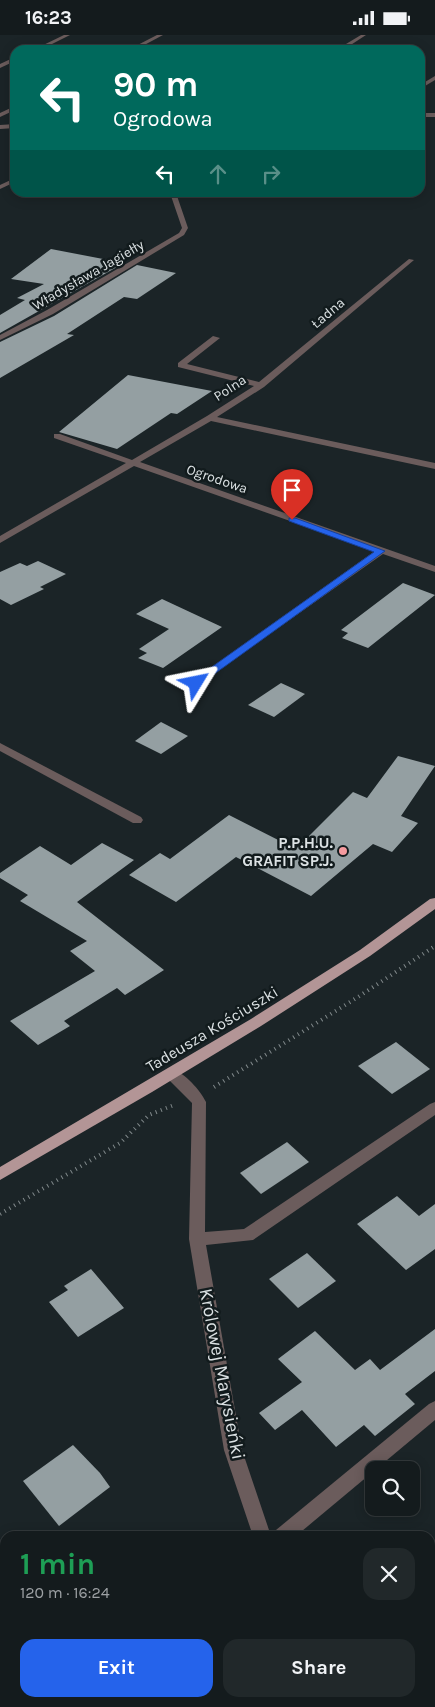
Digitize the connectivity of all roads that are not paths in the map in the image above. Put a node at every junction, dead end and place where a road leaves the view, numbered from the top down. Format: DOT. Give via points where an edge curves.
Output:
graph roads {
  1 [pos="68,35"];
  2 [pos="161,35"];
  3 [pos="364,35"];
  4 [pos="47,45"];
  5 [pos="141,45"];
  6 [pos="347,45"];
  7 [pos="174,197"];
  8 [pos="411,260"];
  9 [pos="0,338"];
  10 [pos="216,338"];
  11 [pos="261,385"];
  12 [pos="210,417"];
  13 [pos="57,436"];
  14 [pos="131,463"];
  15 [pos="435,466"];
  16 [pos="0,539"];
  17 [pos="381,551"];
  18 [pos="435,569"];
  19 [pos="196,683"];
  20 [pos="0,746"];
  21 [pos="137,819"];
  22 [pos="435,902"];
  23 [pos="172,1074"];
  24 [pos="435,1107"];
  25 [pos="0,1174"];
  26 [pos="197,1239"];
  27 [pos="435,1409"];
  28 [pos="260,1531"];
  29 [pos="288,1531"];
  1 -- 4 [label="street"];
  2 -- 5 [label="street"];
  3 -- 6 [label="street"];
  7 -- 9 [label="street, Władysława Jagiełły" via="185,228 182,235"];
  8 -- 11 [label="street, Ładna"];
  10 -- 11 [label="street, Polna" via="181,365"];
  11 -- 12 [label="street, Polna"];
  12 -- 14 [label="street, Polna"];
  12 -- 15 [label="street"];
  13 -- 14 [label="street"];
  14 -- 16 [label="street, Polna"];
  14 -- 17 [label="street, Ogrodowa"];
  17 -- 18 [label="street, Ogrodowa"];
  17 -- 19 [label="street"];
  20 -- 21 [label="street"];
  22 -- 23 [label="main road, Tadeusza Kościuszki" via="357,960"];
  23 -- 25 [label="main road, Tadeusza Kościuszki"];
  23 -- 26 [label="street, Królowej Marysieńki" via="199,1102"];
  24 -- 26 [label="street" via="247,1235"];
  26 -- 28 [label="street, Królowej Marysieńki" via="234,1451"];
  27 -- 29 [label="street"];
}
